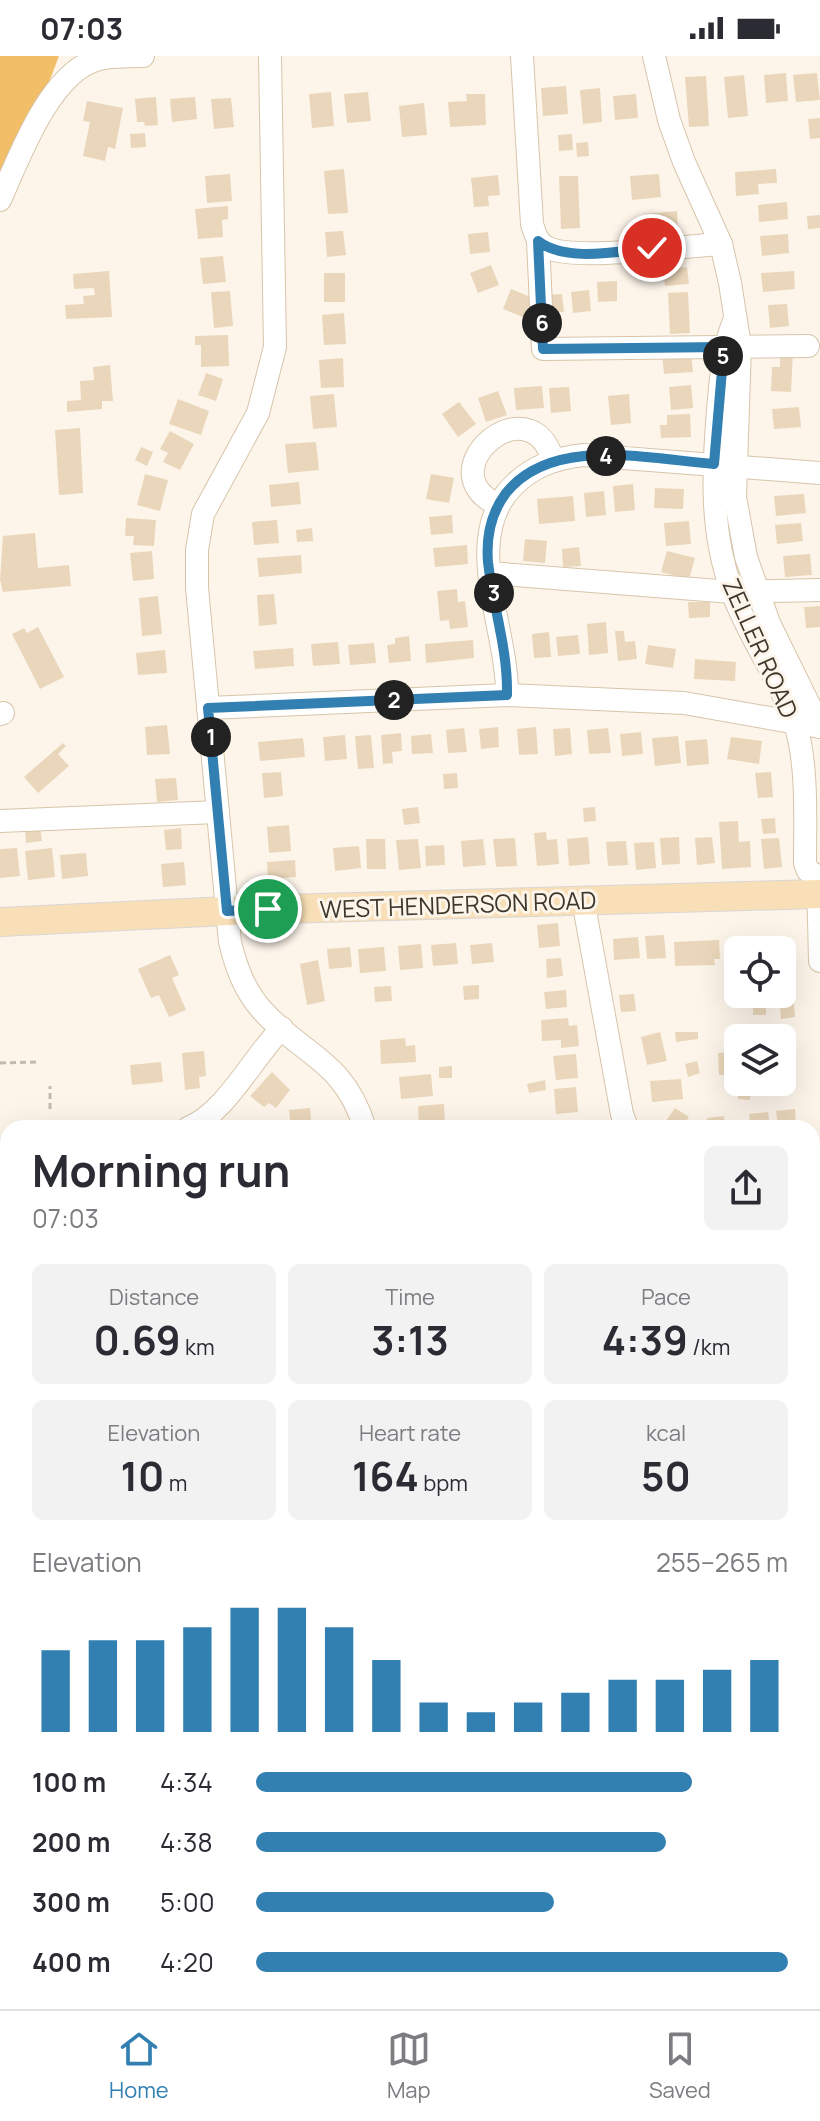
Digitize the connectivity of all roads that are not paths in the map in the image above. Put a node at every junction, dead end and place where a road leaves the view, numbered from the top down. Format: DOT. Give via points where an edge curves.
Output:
graph roads {
  1 [pos="143,56"];
  2 [pos="270,56"];
  3 [pos="522,56"];
  4 [pos="654,56"];
  5 [pos="0,200"];
  6 [pos="542,244"];
  7 [pos="721,244"];
  8 [pos="732,346"];
  9 [pos="808,346"];
  10 [pos="553,461"];
  11 [pos="724,465"];
  12 [pos="820,473"];
  13 [pos="498,505"];
  14 [pos="490,573"];
  15 [pos="820,590"];
  16 [pos="732,592"];
  17 [pos="758,592"];
  18 [pos="507,695"];
  19 [pos="208,708"];
  20 [pos="796,725"];
  21 [pos="820,727"];
  22 [pos="218,812"];
  23 [pos="0,821"];
  24 [pos="819,884"];
  25 [pos="583,900"];
  26 [pos="227,911"];
  27 [pos="0,922"];
  28 [pos="820,961"];
  29 [pos="282,1028"];
  30 [pos="202,1120"];
  31 [pos="362,1120"];
  32 [pos="624,1120"];
  1 -- 5 [label="street" via="98,59 64,82 31,133"];
  2 -- 19 [label="street" via="275,347 258,413 203,514 197,588"];
  3 -- 6 [label="street" via="532,224"];
  4 -- 7 [label="street, ZELLER ROAD" via="669,120"];
  6 -- 7 [label="street" via="583,253"];
  6 -- 8 [label="street" via="543,349"];
  7 -- 8 [label="street, ZELLER ROAD" via="730,283"];
  8 -- 9 [label="street"];
  8 -- 11 [label="street, ZELLER ROAD"];
  10 -- 11 [label="street" via="584,455"];
  10 -- 13 [label="street" via="518,481"];
  10 -- 13 [label="street" via="541,440 519,430 495,434 478,452 474,468 486,498"];
  11 -- 12 [label="street"];
  11 -- 16 [label="street, ZELLER ROAD" via="714,512"];
  11 -- 17 [label="street, ZELLER ROAD"];
  13 -- 14 [label="street" via="487,540"];
  14 -- 16 [label="street"];
  14 -- 18 [label="street" via="508,669"];
  15 -- 17 [label="street"];
  16 -- 17 [label="street"];
  16 -- 20 [label="street, ZELLER ROAD"];
  17 -- 21 [label="street, ZELLER ROAD"];
  18 -- 19 [label="street"];
  18 -- 20 [label="street" via="684,703"];
  19 -- 22 [label="street"];
  20 -- 21 [label="street"];
  20 -- 24 [label="street, ZELLER ROAD" via="804,782 805,863"];
  22 -- 23 [label="street"];
  22 -- 26 [label="street"];
  24 -- 25 [label="main road, WEST HENDERSON ROAD"];
  24 -- 28 [label="street, ZELLER ROAD"];
  25 -- 26 [label="main road, WEST HENDERSON ROAD"];
  25 -- 32 [label="street"];
  26 -- 27 [label="main road, WEST HENDERSON ROAD"];
  26 -- 29 [label="street" via="241,979"];
  29 -- 30 [label="street" via="220,1106"];
  29 -- 31 [label="street" via="328,1064"];
}
